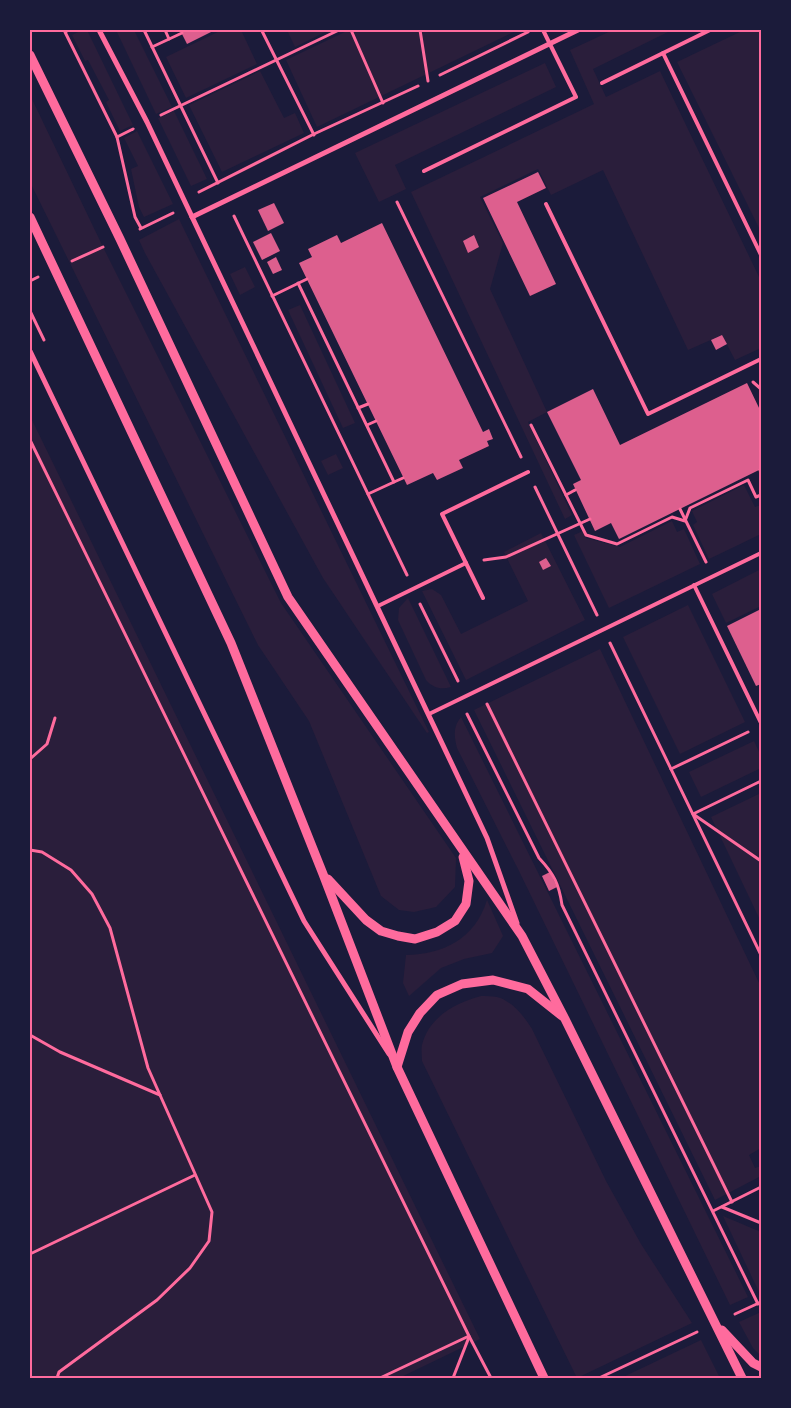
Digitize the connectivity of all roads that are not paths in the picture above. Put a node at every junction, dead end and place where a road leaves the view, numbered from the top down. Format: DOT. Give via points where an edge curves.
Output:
graph roads {
  1 [pos="99,30"];
  2 [pos="543,30"];
  3 [pos="578,30"];
  4 [pos="710,30"];
  5 [pos="550,44"];
  6 [pos="663,53"];
  7 [pos="30,55"];
  8 [pos="602,82"];
  9 [pos="424,171"];
  10 [pos="546,204"];
  11 [pos="30,217"];
  12 [pos="192,217"];
  13 [pos="761,255"];
  14 [pos="30,351"];
  15 [pos="761,359"];
  16 [pos="528,472"];
  17 [pos="761,553"];
  18 [pos="466,563"];
  19 [pos="694,585"];
  20 [pos="483,598"];
  21 [pos="378,606"];
  22 [pos="429,714"];
  23 [pos="761,723"];
  24 [pos="455,840"];
  25 [pos="323,874"];
  26 [pos="522,936"];
  27 [pos="564,1017"];
  28 [pos="397,1067"];
  29 [pos="715,1323"];
  30 [pos="761,1367"];
  31 [pos="544,1378"];
  32 [pos="742,1378"];
  1 -- 12 [label="street"];
  2 -- 5 [label="lane"];
  3 -- 5 [label="street"];
  4 -- 6 [label="lane"];
  5 -- 9 [label="lane" via="576,97"];
  5 -- 12 [label="street"];
  6 -- 8 [label="lane"];
  6 -- 13 [label="lane"];
  7 -- 24 [label="street" via="288,597"];
  10 -- 15 [label="lane" via="648,414"];
  11 -- 25 [label="street" via="230,643"];
  12 -- 21 [label="street"];
  14 -- 28 [label="street" via="304,921"];
  16 -- 18 [label="lane" via="442,514"];
  17 -- 19 [label="lane"];
  18 -- 20 [label="lane"];
  18 -- 21 [label="lane"];
  19 -- 22 [label="lane"];
  19 -- 23 [label="lane"];
  21 -- 22 [label="street"];
  22 -- 26 [label="street" via="488,838"];
  24 -- 25 [label="street" via="466,862 469,881 466,904 455,921 438,932 415,939 381,931 366,920"];
  24 -- 26 [label="street"];
  25 -- 28 [label="street"];
  26 -- 27 [label="street"];
  27 -- 28 [label="street" via="528,989 493,980 462,984 437,995 420,1012 408,1032"];
  27 -- 29 [label="street"];
  28 -- 31 [label="street"];
  29 -- 30 [label="street" via="753,1363"];
  29 -- 32 [label="street"];
}
